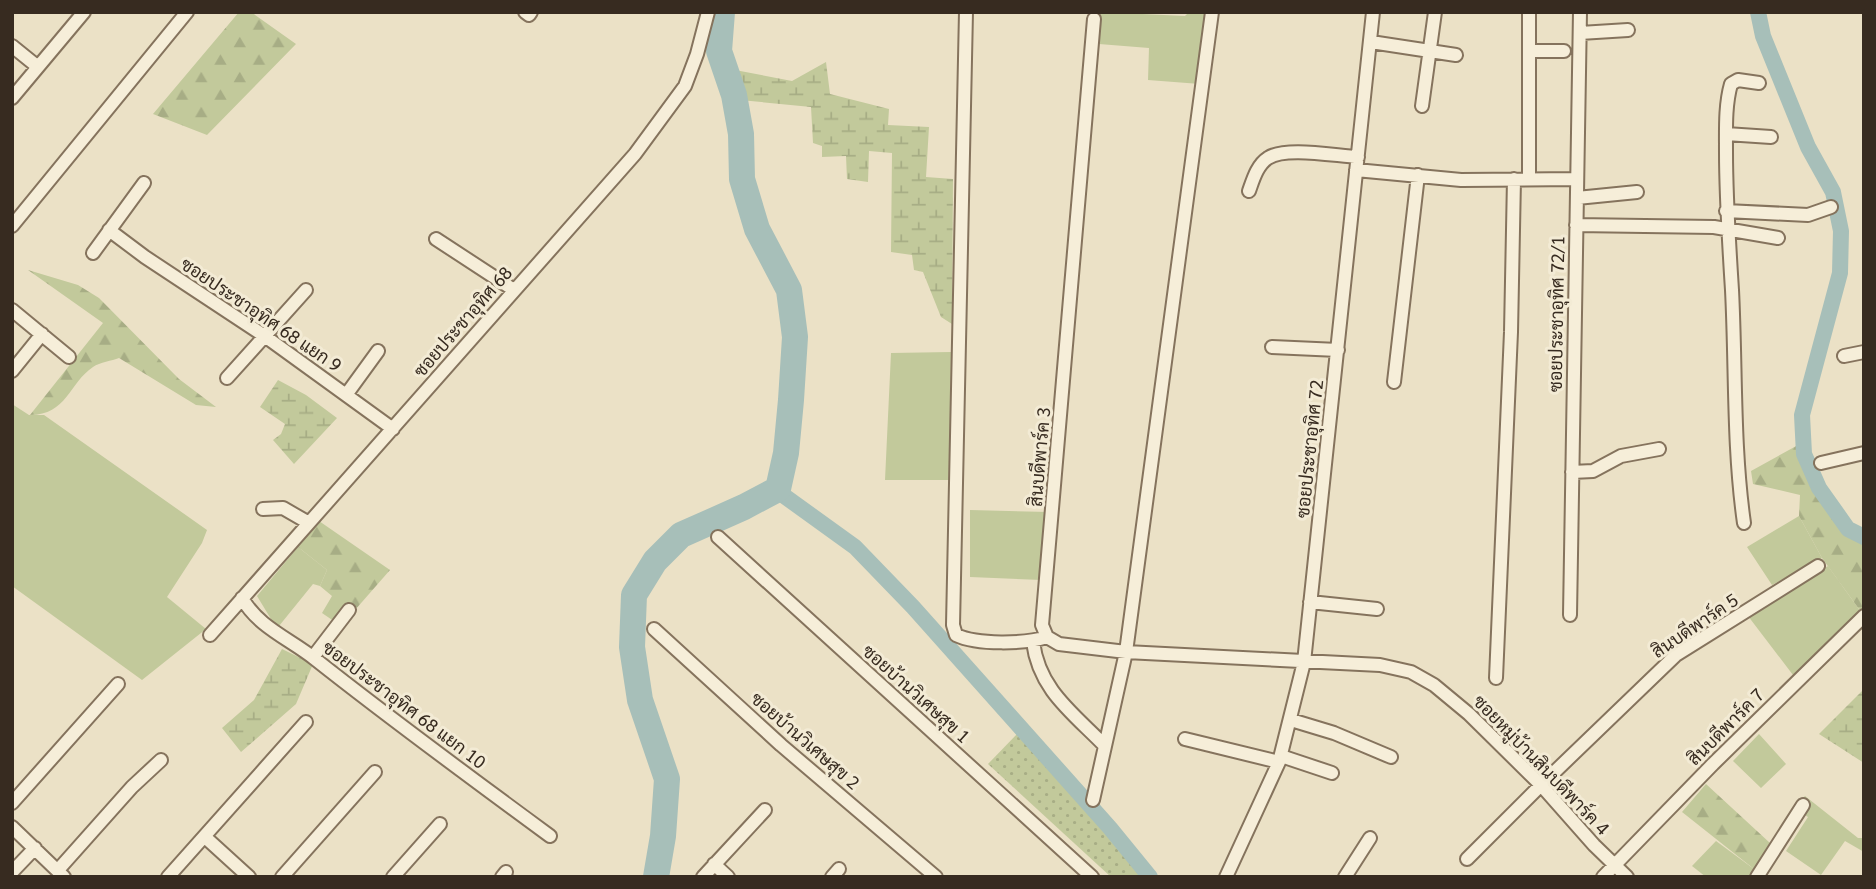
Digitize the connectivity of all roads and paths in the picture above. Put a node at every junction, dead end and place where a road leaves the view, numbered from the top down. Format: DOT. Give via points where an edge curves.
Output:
graph roads {
  1 [pos="84,12"];
  2 [pos="187,12"];
  3 [pos="525,12"];
  4 [pos="531,12"];
  5 [pos="708,12"];
  6 [pos="966,12"];
  7 [pos="1212,12"];
  8 [pos="1373,12"];
  9 [pos="1435,12"];
  10 [pos="1529,12"];
  11 [pos="1580,12"];
  12 [pos="1094,19"];
  13 [pos="1628,30"];
  14 [pos="1580,33"];
  15 [pos="1371,42"];
  16 [pos="12,46"];
  17 [pos="1430,51"];
  18 [pos="1529,51"];
  19 [pos="1564,51"];
  20 [pos="1456,55"];
  21 [pos="38,67"];
  22 [pos="1759,83"];
  23 [pos="12,98"];
  24 [pos="1422,106"];
  25 [pos="1726,134"];
  26 [pos="1771,137"];
  27 [pos="1357,163"];
  28 [pos="1418,175"];
  29 [pos="1514,179"];
  30 [pos="1529,179"];
  31 [pos="1577,179"];
  32 [pos="144,183"];
  33 [pos="1249,191"];
  34 [pos="1637,192"];
  35 [pos="1577,198"];
  36 [pos="1831,207"];
  37 [pos="1726,211"];
  38 [pos="1576,225"];
  39 [pos="12,226"];
  40 [pos="109,230"];
  41 [pos="1727,230"];
  42 [pos="1778,238"];
  43 [pos="436,239"];
  44 [pos="93,253"];
  45 [pos="306,290"];
  46 [pos="514,290"];
  47 [pos="12,310"];
  48 [pos="41,334"];
  49 [pos="266,337"];
  50 [pos="1272,347"];
  51 [pos="1339,350"];
  52 [pos="378,351"];
  53 [pos="1864,352"];
  54 [pos="69,356"];
  55 [pos="1844,356"];
  56 [pos="12,370"];
  57 [pos="227,378"];
  58 [pos="1394,382"];
  59 [pos="346,395"];
  60 [pos="393,429"];
  61 [pos="1659,449"];
  62 [pos="1864,453"];
  63 [pos="1821,463"];
  64 [pos="1572,472"];
  65 [pos="263,509"];
  66 [pos="309,523"];
  67 [pos="1744,523"];
  68 [pos="718,537"];
  69 [pos="1818,566"];
  70 [pos="242,598"];
  71 [pos="1310,602"];
  72 [pos="1377,609"];
  73 [pos="349,610"];
  74 [pos="1570,615"];
  75 [pos="1864,616"];
  76 [pos="654,629"];
  77 [pos="210,635"];
  78 [pos="1047,637"];
  79 [pos="1032,642"];
  80 [pos="1126,652"];
  81 [pos="313,657"];
  82 [pos="1304,662"];
  83 [pos="1496,678"];
  84 [pos="118,684"];
  85 [pos="1290,720"];
  86 [pos="306,722"];
  87 [pos="1185,739"];
  88 [pos="1105,746"];
  89 [pos="1391,757"];
  90 [pos="1280,759"];
  91 [pos="161,760"];
  92 [pos="375,772"];
  93 [pos="1332,773"];
  94 [pos="1541,785"];
  95 [pos="1093,800"];
  96 [pos="12,803"];
  97 [pos="1803,804"];
  98 [pos="765,810"];
  99 [pos="440,824"];
  100 [pos="12,827"];
  101 [pos="550,836"];
  102 [pos="205,837"];
  103 [pos="1370,838"];
  104 [pos="35,848"];
  105 [pos="1467,859"];
  106 [pos="713,864"];
  107 [pos="1615,865"];
  108 [pos="12,872"];
  109 [pos="61,873"];
  110 [pos="168,877"];
  111 [pos="249,877"];
  112 [pos="282,877"];
  113 [pos="393,877"];
  114 [pos="703,877"];
  115 [pos="728,877"];
  116 [pos="936,877"];
  117 [pos="1092,877"];
  118 [pos="1226,877"];
  119 [pos="1345,877"];
  120 [pos="1603,877"];
  121 [pos="1627,877"];
  122 [pos="1757,877"];
  1 -- 21 [label="street"];
  2 -- 39 [label="street"];
  3 -- 4 [label="street"];
  5 -- 46 [label="street, ซอยประชาอุทิศ 68" via="685,86 635,154"];
  6 -- 79 [label="street" via="953,625 956,635 967,640"];
  7 -- 80 [label="street"];
  8 -- 15 [label="street, ซอยประชาอุทิศ 72"];
  9 -- 17 [label="street"];
  10 -- 18 [label="street"];
  11 -- 14 [label="street, ซอยประชาอุทิศ 72/1"];
  12 -- 78 [label="street, สินบดีพาร์ค 3" via="1042,625"];
  13 -- 14 [label="street"];
  14 -- 31 [label="street, ซอยประชาอุทิศ 72/1"];
  15 -- 17 [label="street"];
  15 -- 27 [label="street, ซอยประชาอุทิศ 72"];
  16 -- 21 [label="street"];
  17 -- 20 [label="street"];
  17 -- 24 [label="street"];
  18 -- 19 [label="street"];
  18 -- 30 [label="street"];
  21 -- 23 [label="street"];
  22 -- 25 [label="street" via="1731,83"];
  25 -- 26 [label="street"];
  25 -- 37 [label="street"];
  27 -- 28 [label="street"];
  27 -- 33 [label="street" via="1279,152 1257,169"];
  27 -- 51 [label="street, ซอยประชาอุทิศ 72"];
  28 -- 29 [label="street"];
  28 -- 58 [label="street"];
  29 -- 30 [label="street"];
  29 -- 83 [label="street"];
  30 -- 31 [label="street"];
  31 -- 35 [label="street, ซอยประชาอุทิศ 72/1"];
  32 -- 40 [label="street"];
  34 -- 35 [label="street"];
  35 -- 38 [label="street, ซอยประชาอุทิศ 72/1"];
  36 -- 37 [label="street" via="1808,215"];
  37 -- 41 [label="street"];
  38 -- 41 [label="street"];
  38 -- 64 [label="street, ซอยประชาอุทิศ 72/1"];
  40 -- 44 [label="street"];
  40 -- 49 [label="street, ซอยประชาอุทิศ 68 แยก 9"];
  41 -- 42 [label="street"];
  41 -- 67 [label="street"];
  43 -- 46 [label="street"];
  45 -- 49 [label="street"];
  46 -- 60 [label="street, ซอยประชาอุทิศ 68"];
  47 -- 48 [label="street"];
  48 -- 54 [label="street"];
  48 -- 56 [label="street"];
  49 -- 57 [label="street"];
  49 -- 59 [label="street, ซอยประชาอุทิศ 68 แยก 9"];
  50 -- 51 [label="street"];
  51 -- 71 [label="street, ซอยประชาอุทิศ 72"];
  52 -- 59 [label="street"];
  53 -- 55 [label="street"];
  59 -- 60 [label="street, ซอยประชาอุทิศ 68 แยก 9"];
  60 -- 66 [label="street, ซอยประชาอุทิศ 68"];
  61 -- 64 [label="street" via="1621,456 1592,471"];
  62 -- 63 [label="street"];
  64 -- 74 [label="street, ซอยประชาอุทิศ 72/1"];
  65 -- 66 [label="street" via="284,508"];
  66 -- 70 [label="street, ซอยประชาอุทิศ 68"];
  68 -- 117 [label="street, ซอยบ้านวิเศษสุข 1"];
  69 -- 94 [label="street, สินบดีพาร์ค 5" via="1676,656"];
  70 -- 77 [label="street, ซอยประชาอุทิศ 68"];
  70 -- 81 [label="street, ซอยประชาอุทิศ 68 แยก 10" via="259,620"];
  71 -- 72 [label="street"];
  71 -- 82 [label="street, ซอยประชาอุทิศ 72"];
  73 -- 81 [label="street"];
  75 -- 107 [label="street, สินบดีพาร์ค 7"];
  76 -- 116 [label="street, ซอยบ้านวิเศษสุข 2"];
  78 -- 79 [label="street"];
  78 -- 80 [label="street" via="1059,644"];
  79 -- 88 [label="street" via="1044,680"];
  80 -- 82 [label="street"];
  80 -- 88 [label="street"];
  81 -- 101 [label="street, ซอยประชาอุทิศ 68 แยก 10"];
  82 -- 85 [label="street, ซอยประชาอุทิศ 72"];
  82 -- 94 [label="street, ซอยหมู่บ้านสินบดีพาร์ค 4" via="1380,665 1411,672 1469,713"];
  84 -- 96 [label="street"];
  85 -- 89 [label="street"];
  85 -- 90 [label="street, ซอยประชาอุทิศ 72"];
  86 -- 102 [label="street"];
  87 -- 90 [label="street"];
  88 -- 95 [label="street"];
  90 -- 93 [label="street"];
  90 -- 118 [label="street, ซอยประชาอุทิศ 72"];
  91 -- 109 [label="street" via="132,787"];
  92 -- 112 [label="street"];
  94 -- 105 [label="street, สินบดีพาร์ค 5"];
  94 -- 107 [label="street, ซอยหมู่บ้านสินบดีพาร์ค 4"];
  97 -- 122 [label="street"];
  98 -- 106 [label="street"];
  99 -- 113 [label="street"];
  100 -- 104 [label="street"];
  102 -- 110 [label="street"];
  102 -- 111 [label="street"];
  103 -- 119 [label="street"];
  104 -- 108 [label="street"];
  104 -- 109 [label="street"];
  106 -- 114 [label="street"];
  106 -- 115 [label="street"];
  107 -- 120 [label="street, สินบดีพาร์ค 7"];
  107 -- 121 [label="street, ซอยหมู่บ้านสินบดีพาร์ค 4"];
}
